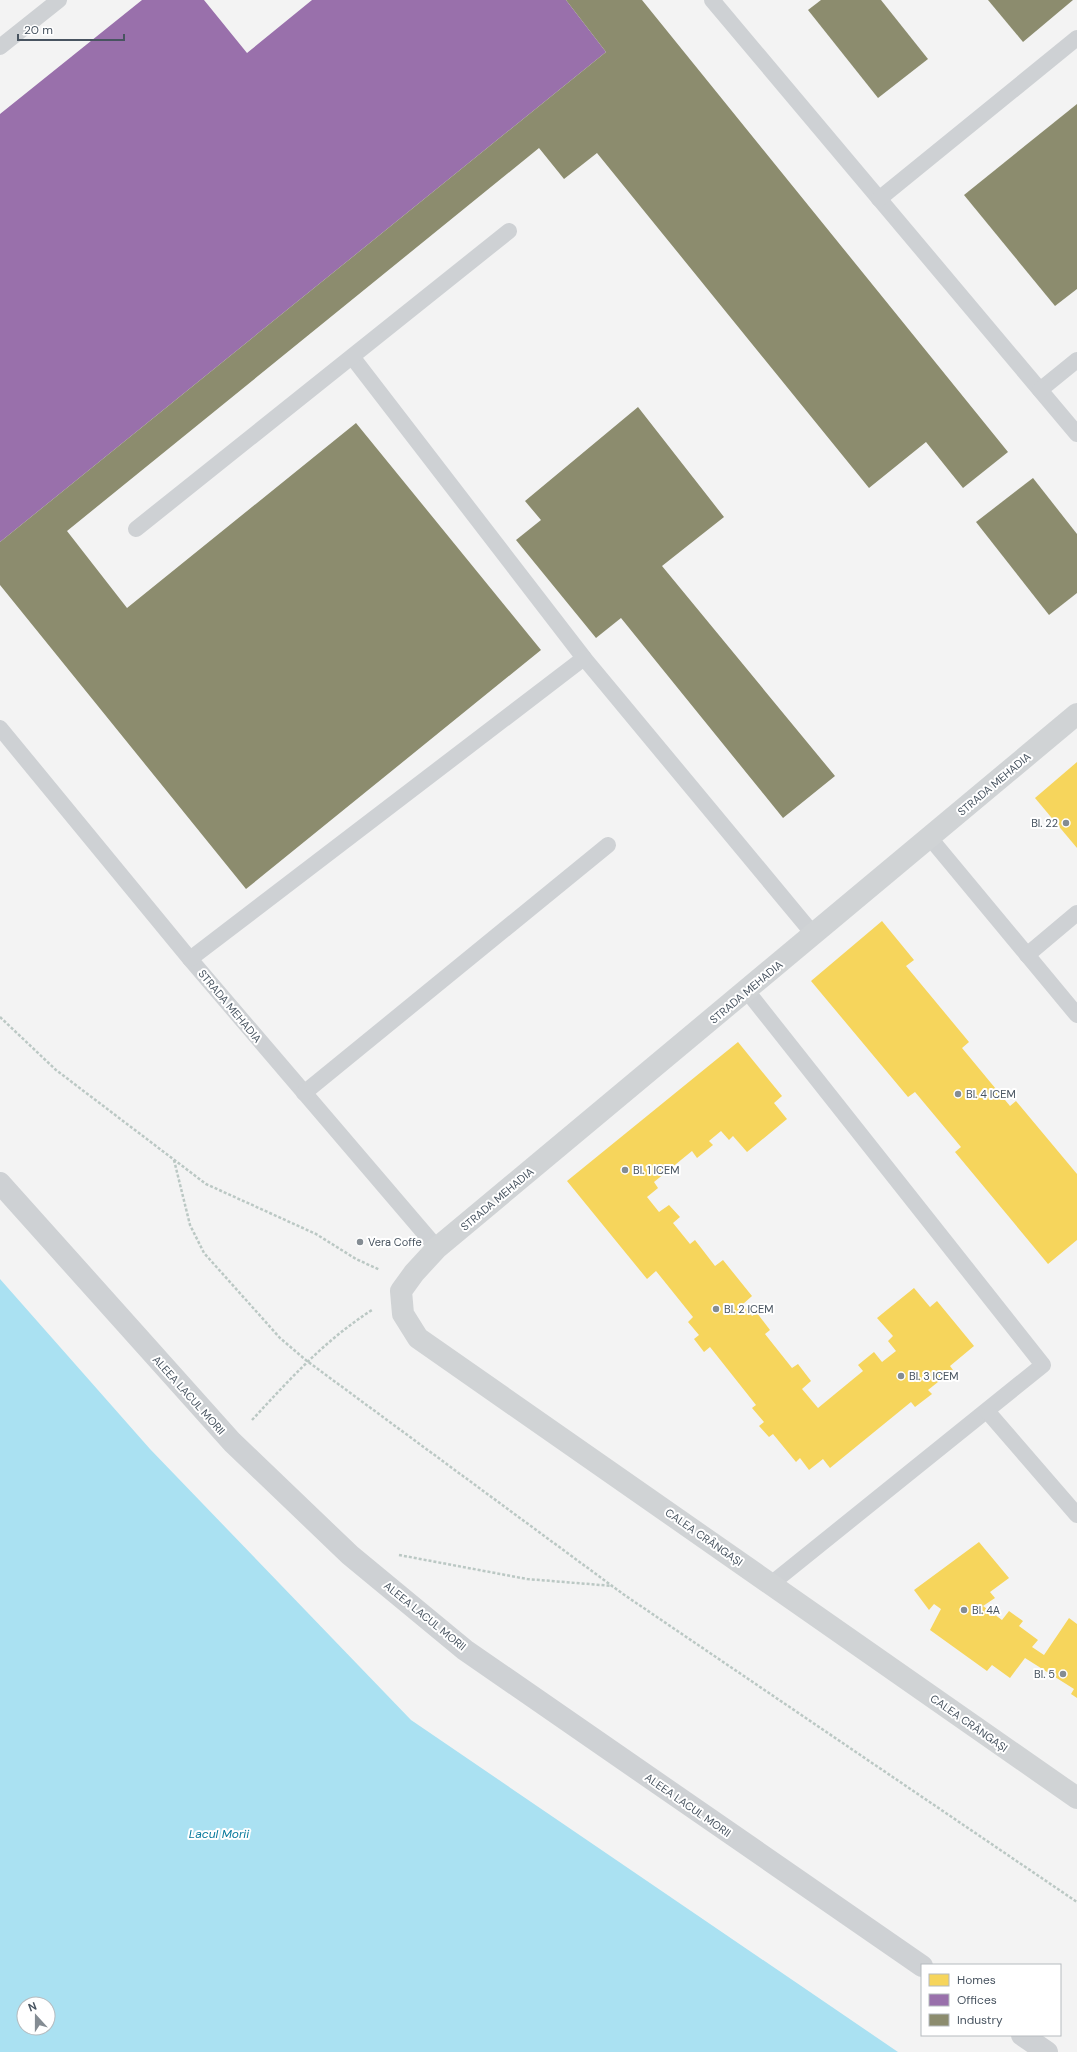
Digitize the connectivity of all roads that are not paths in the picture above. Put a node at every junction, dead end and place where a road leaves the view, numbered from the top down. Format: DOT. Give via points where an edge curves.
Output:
graph roads {
  1 [pos="59,0"];
  2 [pos="712,0"];
  3 [pos="1077,38"];
  4 [pos="0,47"];
  5 [pos="879,199"];
  6 [pos="509,231"];
  7 [pos="353,358"];
  8 [pos="1077,360"];
  9 [pos="1040,390"];
  10 [pos="1077,434"];
  11 [pos="136,529"];
  12 [pos="584,658"];
  13 [pos="1077,714"];
  14 [pos="0,728"];
  15 [pos="930,838"];
  16 [pos="608,845"];
  17 [pos="1077,912"];
  18 [pos="814,935"];
  19 [pos="1027,955"];
  20 [pos="190,959"];
  21 [pos="747,991"];
  22 [pos="1077,1015"];
  23 [pos="304,1094"];
  24 [pos="0,1183"];
  25 [pos="437,1248"];
  26 [pos="987,1411"];
  27 [pos="1077,1515"];
  28 [pos="771,1584"];
  29 [pos="1077,1798"];
  30 [pos="921,1965"];
  31 [pos="1023,2036"];
  32 [pos="1046,2052"];
  1 -- 4 [label="lane"];
  2 -- 5 [label="lane"];
  3 -- 5 [label="lane"];
  5 -- 9 [label="lane"];
  6 -- 7 [label="lane"];
  7 -- 11 [label="lane"];
  7 -- 12 [label="lane"];
  8 -- 9 [label="lane"];
  9 -- 10 [label="lane"];
  12 -- 18 [label="lane"];
  12 -- 20 [label="lane"];
  13 -- 15 [label="street, STRADA MEHADIA"];
  14 -- 20 [label="lane, STRADA MEHADIA"];
  15 -- 18 [label="street, STRADA MEHADIA"];
  15 -- 19 [label="lane"];
  16 -- 23 [label="lane"];
  17 -- 19 [label="lane"];
  18 -- 21 [label="street, STRADA MEHADIA"];
  19 -- 22 [label="lane"];
  20 -- 23 [label="lane, STRADA MEHADIA"];
  21 -- 25 [label="street, STRADA MEHADIA"];
  21 -- 26 [label="lane" via="1043,1365"];
  23 -- 25 [label="lane, STRADA MEHADIA"];
  24 -- 30 [label="street, ALEEA LACUL MORII" via="232,1442 350,1555 465,1650"];
  25 -- 28 [label="street, CALEA CRÂNGAȘI" via="414,1272 401,1291 403,1314 418,1338"];
  26 -- 27 [label="lane"];
  26 -- 28 [label="lane"];
  28 -- 29 [label="street, CALEA CRÂNGAȘI"];
  31 -- 32 [label="street"];
}
